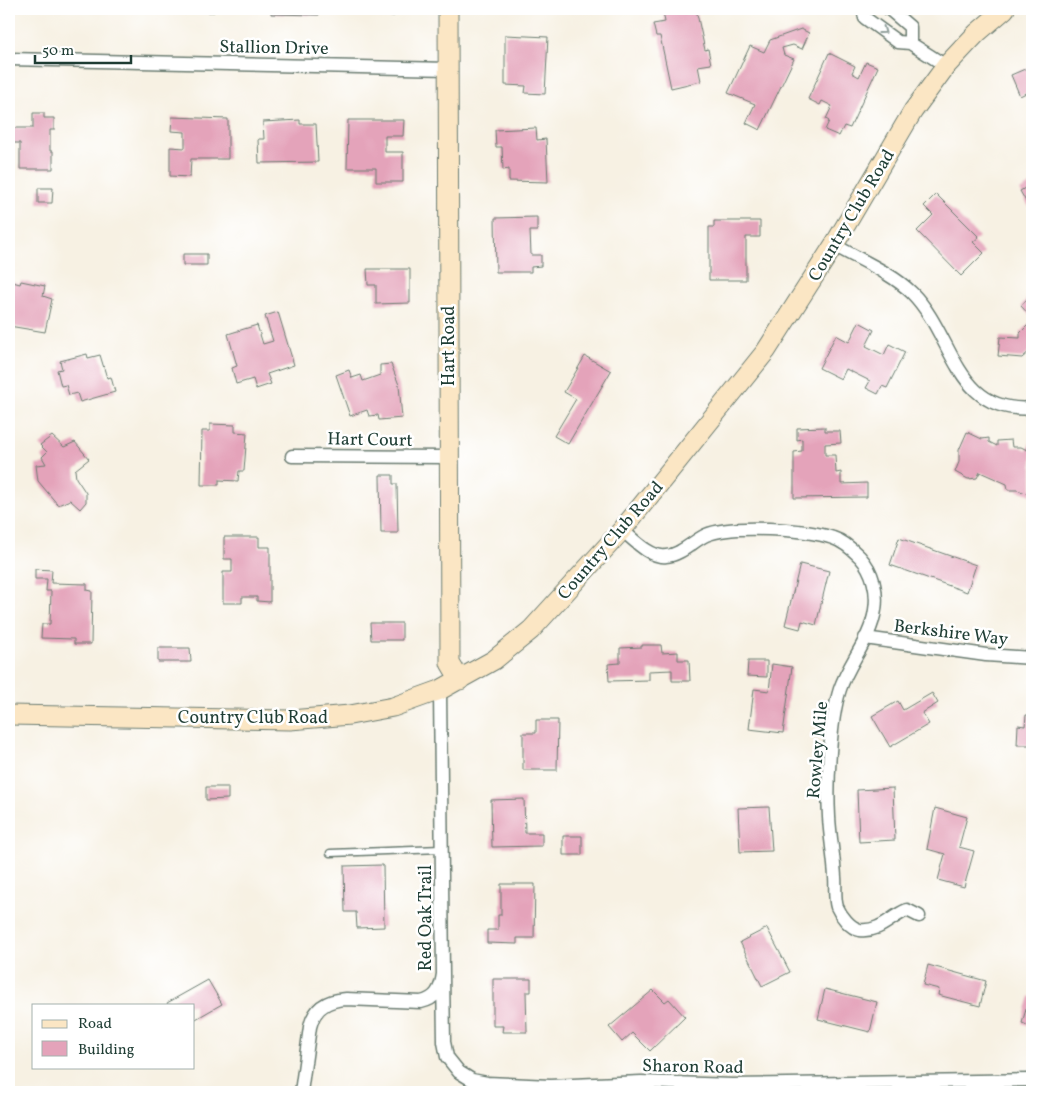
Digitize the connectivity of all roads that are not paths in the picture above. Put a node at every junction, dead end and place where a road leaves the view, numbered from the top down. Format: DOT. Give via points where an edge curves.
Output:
graph roads {
  1 [pos="448,9"];
  2 [pos="864,9"];
  3 [pos="889,9"];
  4 [pos="1005,9"];
  5 [pos="910,44"];
  6 [pos="9,59"];
  7 [pos="946,66"];
  8 [pos="448,69"];
  9 [pos="834,245"];
  10 [pos="1032,408"];
  11 [pos="292,456"];
  12 [pos="448,457"];
  13 [pos="622,530"];
  14 [pos="865,638"];
  15 [pos="1032,658"];
  16 [pos="460,680"];
  17 [pos="440,690"];
  18 [pos="9,715"];
  19 [pos="442,849"];
  20 [pos="330,853"];
  21 [pos="919,916"];
  22 [pos="443,974"];
  23 [pos="1032,1080"];
  24 [pos="732,1088"];
  25 [pos="301,1092"];
  1 -- 8 [label="main road, Hart Road"];
  2 -- 5 [label="street, one-way" via="866,18 872,23 898,42"];
  3 -- 5 [label="street" via="910,27"];
  4 -- 7 [label="main road, Country Club Road"];
  5 -- 7 [label="street"];
  6 -- 8 [label="street, Stallion Drive"];
  7 -- 9 [label="main road, Country Club Road" via="913,111"];
  8 -- 12 [label="main road, Hart Road"];
  9 -- 10 [label="street" via="910,291 935,321 960,372 979,394 1005,406"];
  9 -- 13 [label="main road, Country Club Road" via="766,352"];
  11 -- 12 [label="street, Hart Court"];
  12 -- 16 [label="main road, Hart Road" via="450,663"];
  13 -- 14 [label="street, Rowley Mile" via="649,552 665,556 706,535 729,529 819,534 834,538 862,559 871,574 876,608"];
  13 -- 16 [label="main road, Country Club Road" via="532,630 494,660"];
  14 -- 15 [label="street, Berkshire Way"];
  14 -- 21 [label="street, Rowley Mile" via="840,688 833,727 829,815 836,906 846,922 858,930 875,930 907,910"];
  16 -- 17 [label="main road, Country Club Road"];
  17 -- 18 [label="main road, Country Club Road" via="393,707 350,715 290,720"];
  17 -- 19 [label="street, Red Oak Trail"];
  19 -- 20 [label="lane"];
  19 -- 22 [label="street, Red Oak Trail"];
  22 -- 24 [label="street, Sharon Road" via="445,1050 453,1067 472,1080 497,1085 641,1082"];
  22 -- 25 [label="street, Red Oak Trail" via="438,991 426,1001 340,999 321,1006 312,1018"];
  23 -- 24 [label="street, Sharon Road"];
}
